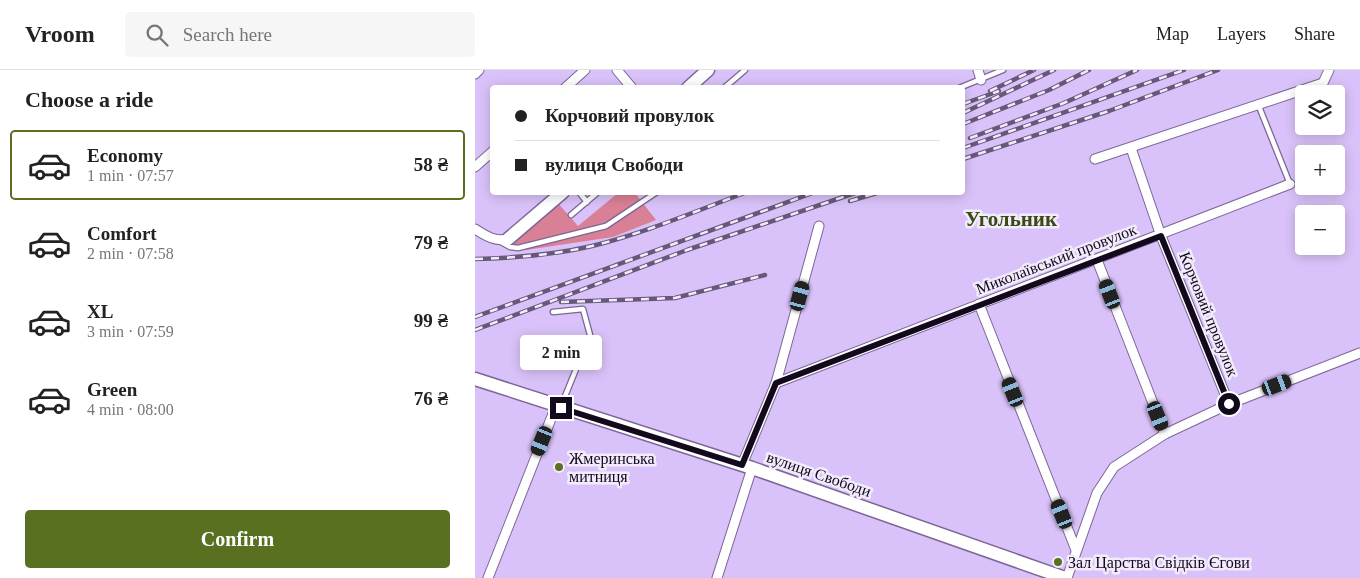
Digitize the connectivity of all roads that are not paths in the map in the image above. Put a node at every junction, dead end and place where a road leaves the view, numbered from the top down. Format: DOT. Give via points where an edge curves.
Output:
graph roads {
  1 [pos="479,70"];
  2 [pos="585,70"];
  3 [pos="617,70"];
  4 [pos="708,70"];
  5 [pos="745,70"];
  6 [pos="977,70"];
  7 [pos="1003,70"];
  8 [pos="1329,70"];
  9 [pos="475,74"];
  10 [pos="981,80"];
  11 [pos="568,85"];
  12 [pos="630,85"];
  13 [pos="690,85"];
  14 [pos="728,85"];
  15 [pos="965,86"];
  16 [pos="1258,104"];
  17 [pos="1131,148"];
  18 [pos="490,154"];
  19 [pos="1095,159"];
  20 [pos="475,167"];
  21 [pos="1290,184"];
  22 [pos="559,195"];
  23 [pos="581,195"];
  24 [pos="595,195"];
  25 [pos="653,195"];
  26 [pos="587,202"];
  27 [pos="571,214"];
  28 [pos="819,226"];
  29 [pos="475,228"];
  30 [pos="1161,236"];
  31 [pos="504,240"];
  32 [pos="1097,260"];
  33 [pos="979,304"];
  34 [pos="553,312"];
  35 [pos="1360,353"];
  36 [pos="475,380"];
  37 [pos="776,383"];
  38 [pos="1229,404"];
  39 [pos="558,407"];
  40 [pos="1165,434"];
  41 [pos="747,466"];
  42 [pos="1076,550"];
  43 [pos="488,578"];
  44 [pos="717,578"];
  45 [pos="1066,578"];
  1 -- 9 [label="street"];
  2 -- 11 [label="street"];
  3 -- 12 [label="street"];
  4 -- 13 [label="street"];
  5 -- 14 [label="lane"];
  6 -- 10 [label="street"];
  7 -- 10 [label="lane"];
  8 -- 16 [label="street" via="1323,83"];
  10 -- 15 [label="lane"];
  16 -- 17 [label="street"];
  16 -- 21 [label="lane"];
  17 -- 19 [label="street"];
  17 -- 30 [label="street, Корчовий провулок"];
  18 -- 20 [label="street"];
  21 -- 30 [label="street, Миколаївський провулок"];
  22 -- 31 [label="street"];
  23 -- 26 [label="lane"];
  24 -- 26 [label="lane"];
  25 -- 31 [label="lane" via="616,221 600,228 518,248 510,247"];
  26 -- 27 [label="lane"];
  28 -- 37 [label="street"];
  29 -- 31 [label="street"];
  30 -- 32 [label="street, Миколаївський провулок"];
  30 -- 38 [label="street, Корчовий провулок"];
  32 -- 33 [label="street, Миколаївський провулок"];
  32 -- 40 [label="street"];
  33 -- 37 [label="street, Миколаївський провулок"];
  33 -- 42 [label="street"];
  34 -- 39 [label="lane" via="583,309 590,334"];
  35 -- 38 [label="street"];
  36 -- 39 [label="street, вулиця Свободи"];
  37 -- 41 [label="street"];
  38 -- 40 [label="street"];
  39 -- 41 [label="street, вулиця Свободи"];
  39 -- 43 [label="street"];
  40 -- 42 [label="street" via="1107,474"];
  41 -- 44 [label="street"];
  41 -- 45 [label="street, вулиця Свободи"];
  42 -- 45 [label="street"];
}
